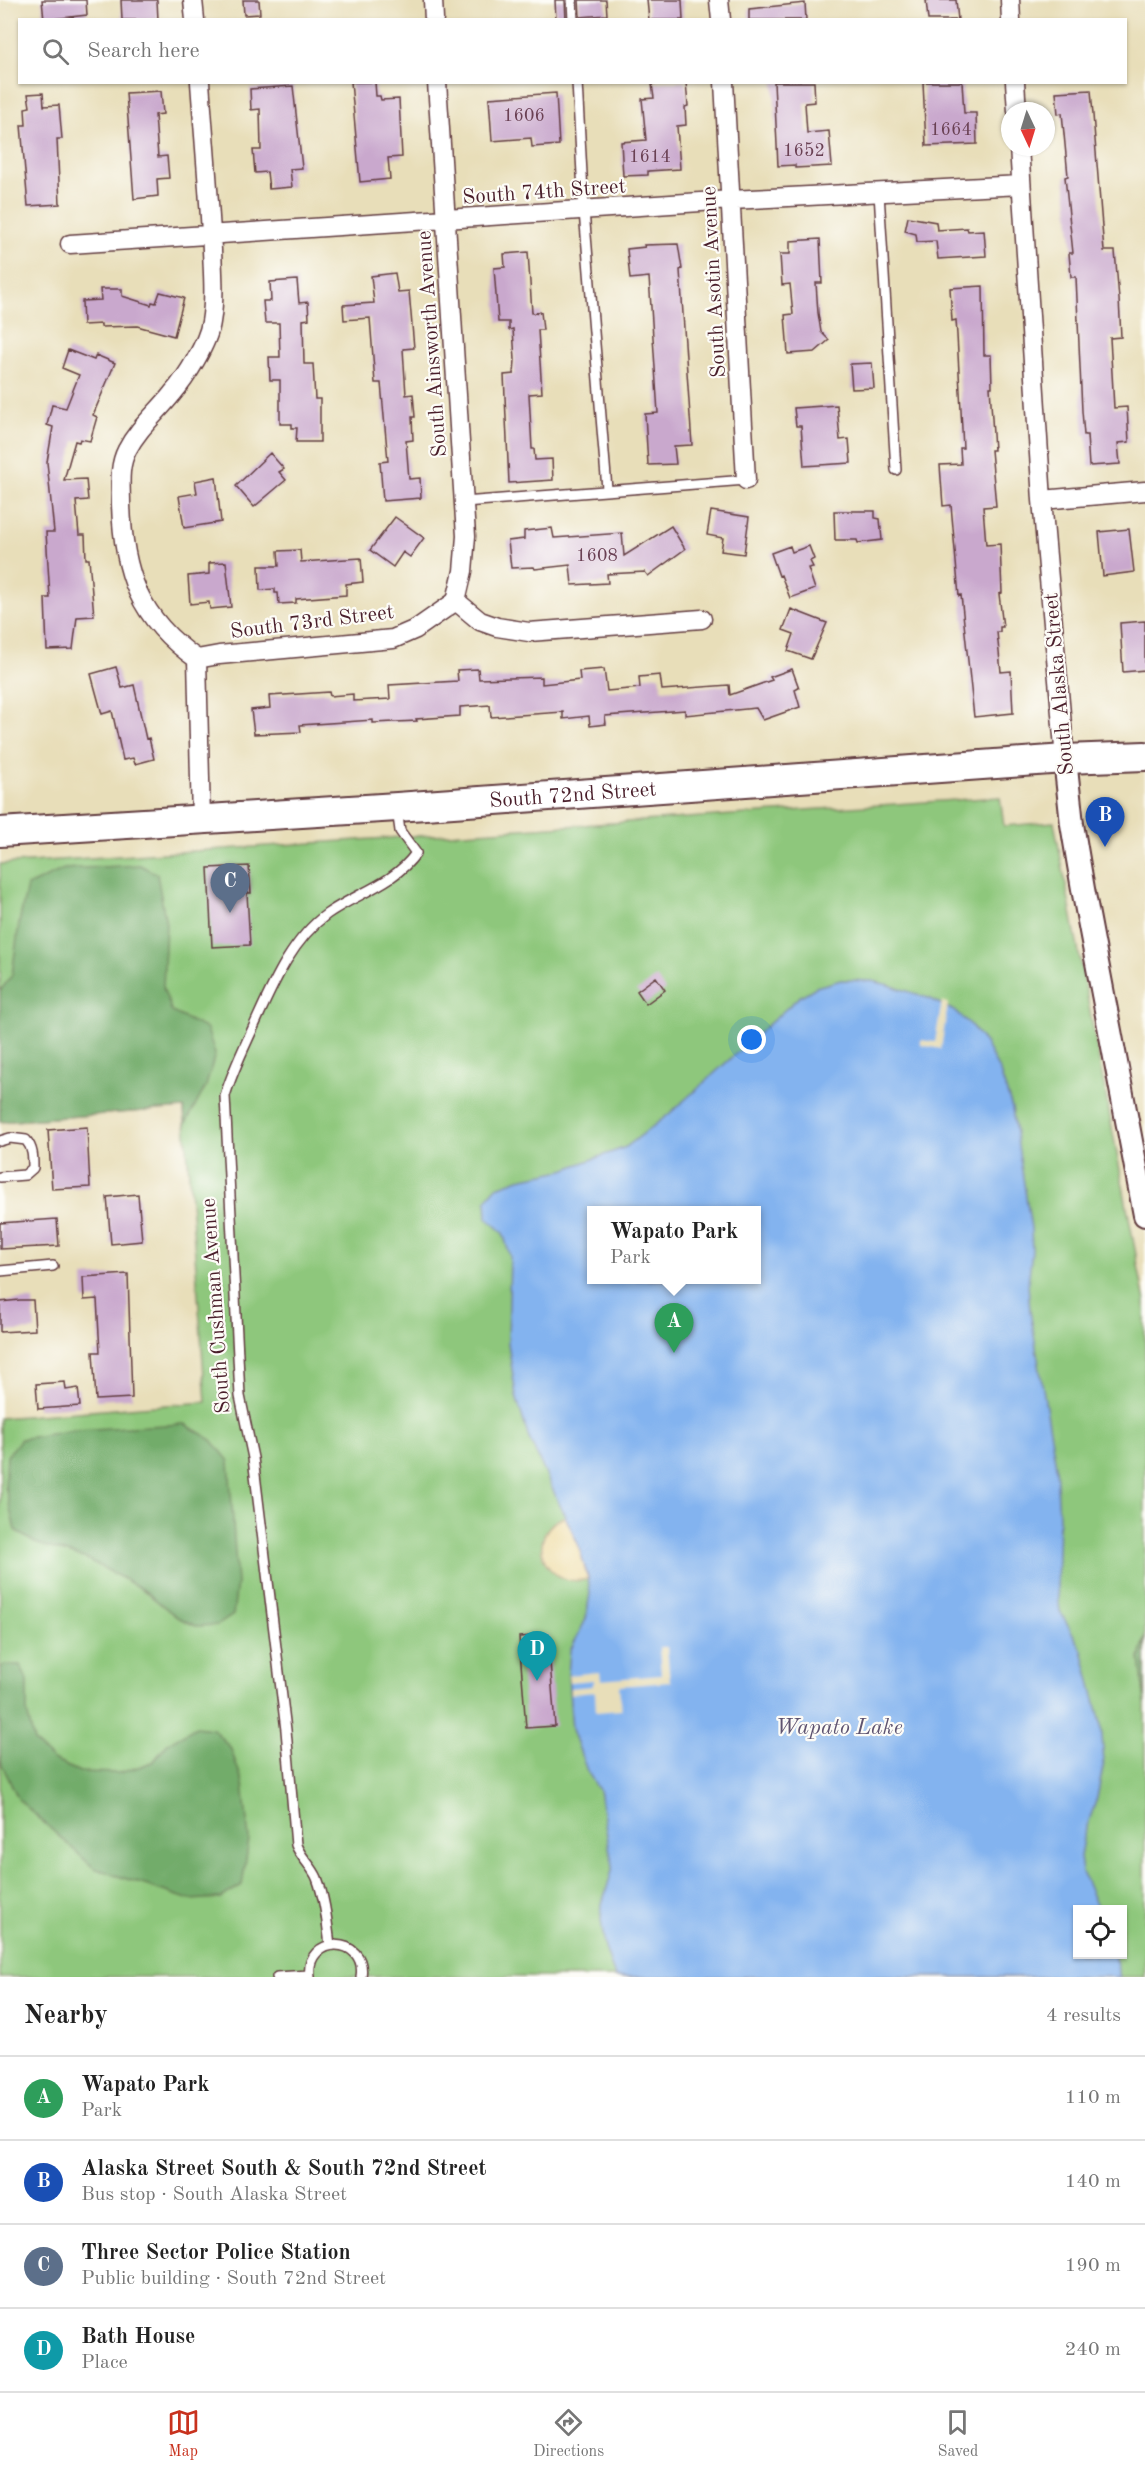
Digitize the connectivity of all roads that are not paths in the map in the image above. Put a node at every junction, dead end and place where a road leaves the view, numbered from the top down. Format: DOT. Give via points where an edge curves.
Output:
graph roads {
  1 [pos="194,0"];
  2 [pos="432,0"];
  3 [pos="572,0"];
  4 [pos="719,0"];
  5 [pos="1010,0"];
  6 [pos="195,18"];
  7 [pos="434,18"];
  8 [pos="573,18"];
  9 [pos="720,18"];
  10 [pos="1011,18"];
  11 [pos="200,84"];
  12 [pos="437,84"];
  13 [pos="577,84"];
  14 [pos="724,84"];
  15 [pos="1015,84"];
  16 [pos="1016,102"];
  17 [pos="1019,156"];
  18 [pos="1021,185"];
  19 [pos="879,193"];
  20 [pos="731,200"];
  21 [pos="584,211"];
  22 [pos="444,220"];
  23 [pos="211,234"];
  24 [pos="70,244"];
  25 [pos="896,470"];
  26 [pos="746,480"];
  27 [pos="607,489"];
  28 [pos="1145,491"];
  29 [pos="1042,500"];
  30 [pos="464,502"];
  31 [pos="456,601"];
  32 [pos="702,619"];
  33 [pos="197,659"];
  34 [pos="1145,756"];
  35 [pos="1065,759"];
  36 [pos="397,807"];
  37 [pos="201,819"];
  38 [pos="0,832"];
  39 [pos="0,1141"];
  40 [pos="0,1177"];
  41 [pos="1145,1215"];
  42 [pos="53,1266"];
  43 [pos="0,1271"];
  44 [pos="330,1945"];
  45 [pos="310,1976"];
  46 [pos="277,1977"];
  47 [pos="361,1977"];
  1 -- 6 [label="street"];
  2 -- 7 [label="street"];
  3 -- 8 [label="lane"];
  4 -- 9 [label="street"];
  5 -- 10 [label="street"];
  11 -- 23 [label="street"];
  12 -- 22 [label="street, South Ainsworth Avenue"];
  13 -- 21 [label="lane"];
  14 -- 20 [label="street, South Asotin Avenue"];
  15 -- 16 [label="street"];
  17 -- 18 [label="street, South Alaska Street"];
  18 -- 19 [label="street, South 74th Street"];
  18 -- 29 [label="street, South Alaska Street"];
  19 -- 20 [label="street, South 74th Street"];
  19 -- 25 [label="lane"];
  20 -- 21 [label="street, South 74th Street"];
  20 -- 26 [label="street, South Asotin Avenue"];
  21 -- 22 [label="street, South 74th Street"];
  21 -- 27 [label="lane"];
  22 -- 23 [label="street, South 74th Street"];
  22 -- 30 [label="street, South Ainsworth Avenue"];
  23 -- 24 [label="street, South 74th Street"];
  23 -- 33 [label="street" via="211,324 174,393 131,444 122,462 121,477 126,553 133,580 157,624 172,642"];
  26 -- 27 [label="lane"];
  27 -- 30 [label="lane"];
  28 -- 29 [label="street"];
  29 -- 35 [label="street, South Alaska Street"];
  30 -- 31 [label="street, South Ainsworth Avenue" via="466,536"];
  31 -- 32 [label="street" via="480,621 529,632"];
  31 -- 33 [label="street, South 73rd Street" via="416,629 393,639"];
  33 -- 37 [label="street"];
  34 -- 35 [label="main road, South 72nd Street"];
  35 -- 36 [label="main road, South 72nd Street"];
  35 -- 41 [label="street, South Alaska Street" via="1083,889"];
  36 -- 37 [label="main road, South 72nd Street"];
  36 -- 44 [label="lane, South Cushman Avenue" via="400,831 416,853 399,872 325,915 295,949 277,977 230,1077 225,1096 240,1396 255,1470 296,1845 300,1857 316,1875"];
  37 -- 38 [label="main road, South 72nd Street"];
  39 -- 40 [label="lane" via="26,1140 31,1146 33,1168 25,1175"];
  42 -- 43 [label="lane"];
  44 -- 45 [label="lane" via="312,1959"];
  44 -- 47 [label="lane" via="340,1944 354,1952 362,1966"];
  45 -- 46 [label="lane"];
}
